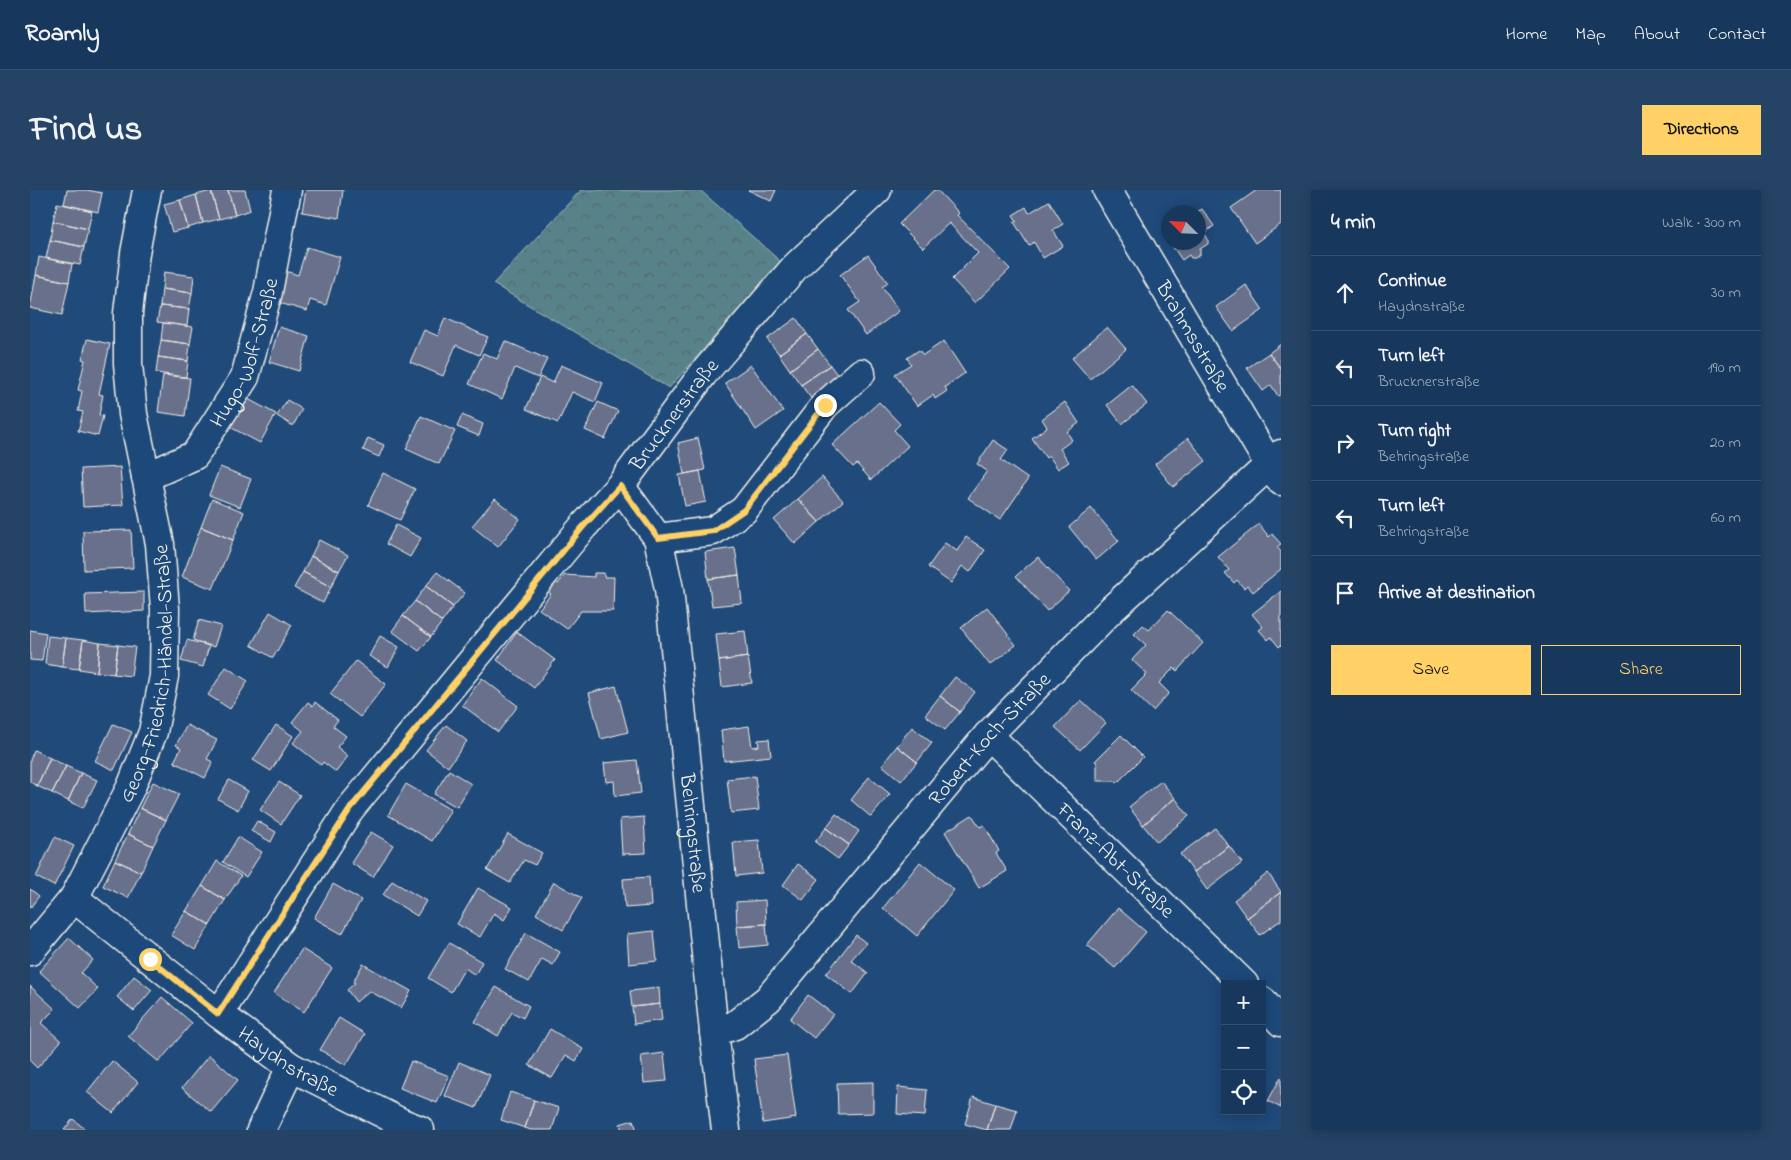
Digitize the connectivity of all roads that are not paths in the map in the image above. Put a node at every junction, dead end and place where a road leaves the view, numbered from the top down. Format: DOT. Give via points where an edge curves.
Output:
graph roads {
  1 [pos="147,190"];
  2 [pos="287,190"];
  3 [pos="878,190"];
  4 [pos="1107,190"];
  5 [pos="861,373"];
  6 [pos="1277,466"];
  7 [pos="146,476"];
  8 [pos="620,486"];
  9 [pos="658,538"];
  10 [pos="988,735"];
  11 [pos="74,898"];
  12 [pos="30,951"];
  13 [pos="1240,980"];
  14 [pos="1266,1005"];
  15 [pos="218,1014"];
  16 [pos="1281,1022"];
  17 [pos="714,1032"];
  18 [pos="291,1068"];
  19 [pos="261,1130"];
  20 [pos="420,1130"];
  21 [pos="726,1130"];
  1 -- 7 [label="street, Georg-Friedrich-Händel-Straße" via="128,313 128,364 133,414"];
  2 -- 7 [label="street, Hugo-Wolf-Straße" via="268,292 245,377 195,455"];
  3 -- 8 [label="street, Brucknerstraße" via="795,267 703,374"];
  4 -- 6 [label="street, Brahmsstraße"];
  5 -- 9 [label="street" via="825,405 744,510 713,531"];
  6 -- 10 [label="street, Robert-Koch-Straße" via="1111,610"];
  7 -- 11 [label="street, Georg-Friedrich-Händel-Straße" via="160,544 165,609 164,676 154,732"];
  8 -- 9 [label="street, Behringstraße"];
  8 -- 15 [label="street, Brucknerstraße" via="350,809"];
  9 -- 17 [label="street, Behringstraße" via="669,588"];
  10 -- 13 [label="street, Franz-Abt-Straße"];
  10 -- 17 [label="street, Robert-Koch-Straße" via="768,999 735,1026"];
  11 -- 12 [label="street, Georg-Friedrich-Händel-Straße"];
  11 -- 15 [label="street, Haydnstraße"];
  14 -- 16 [label="street"];
  15 -- 18 [label="street, Haydnstraße"];
  17 -- 21 [label="street, Behringstraße"];
  18 -- 19 [label="street"];
  18 -- 20 [label="street, Haydnstraße"];
}
